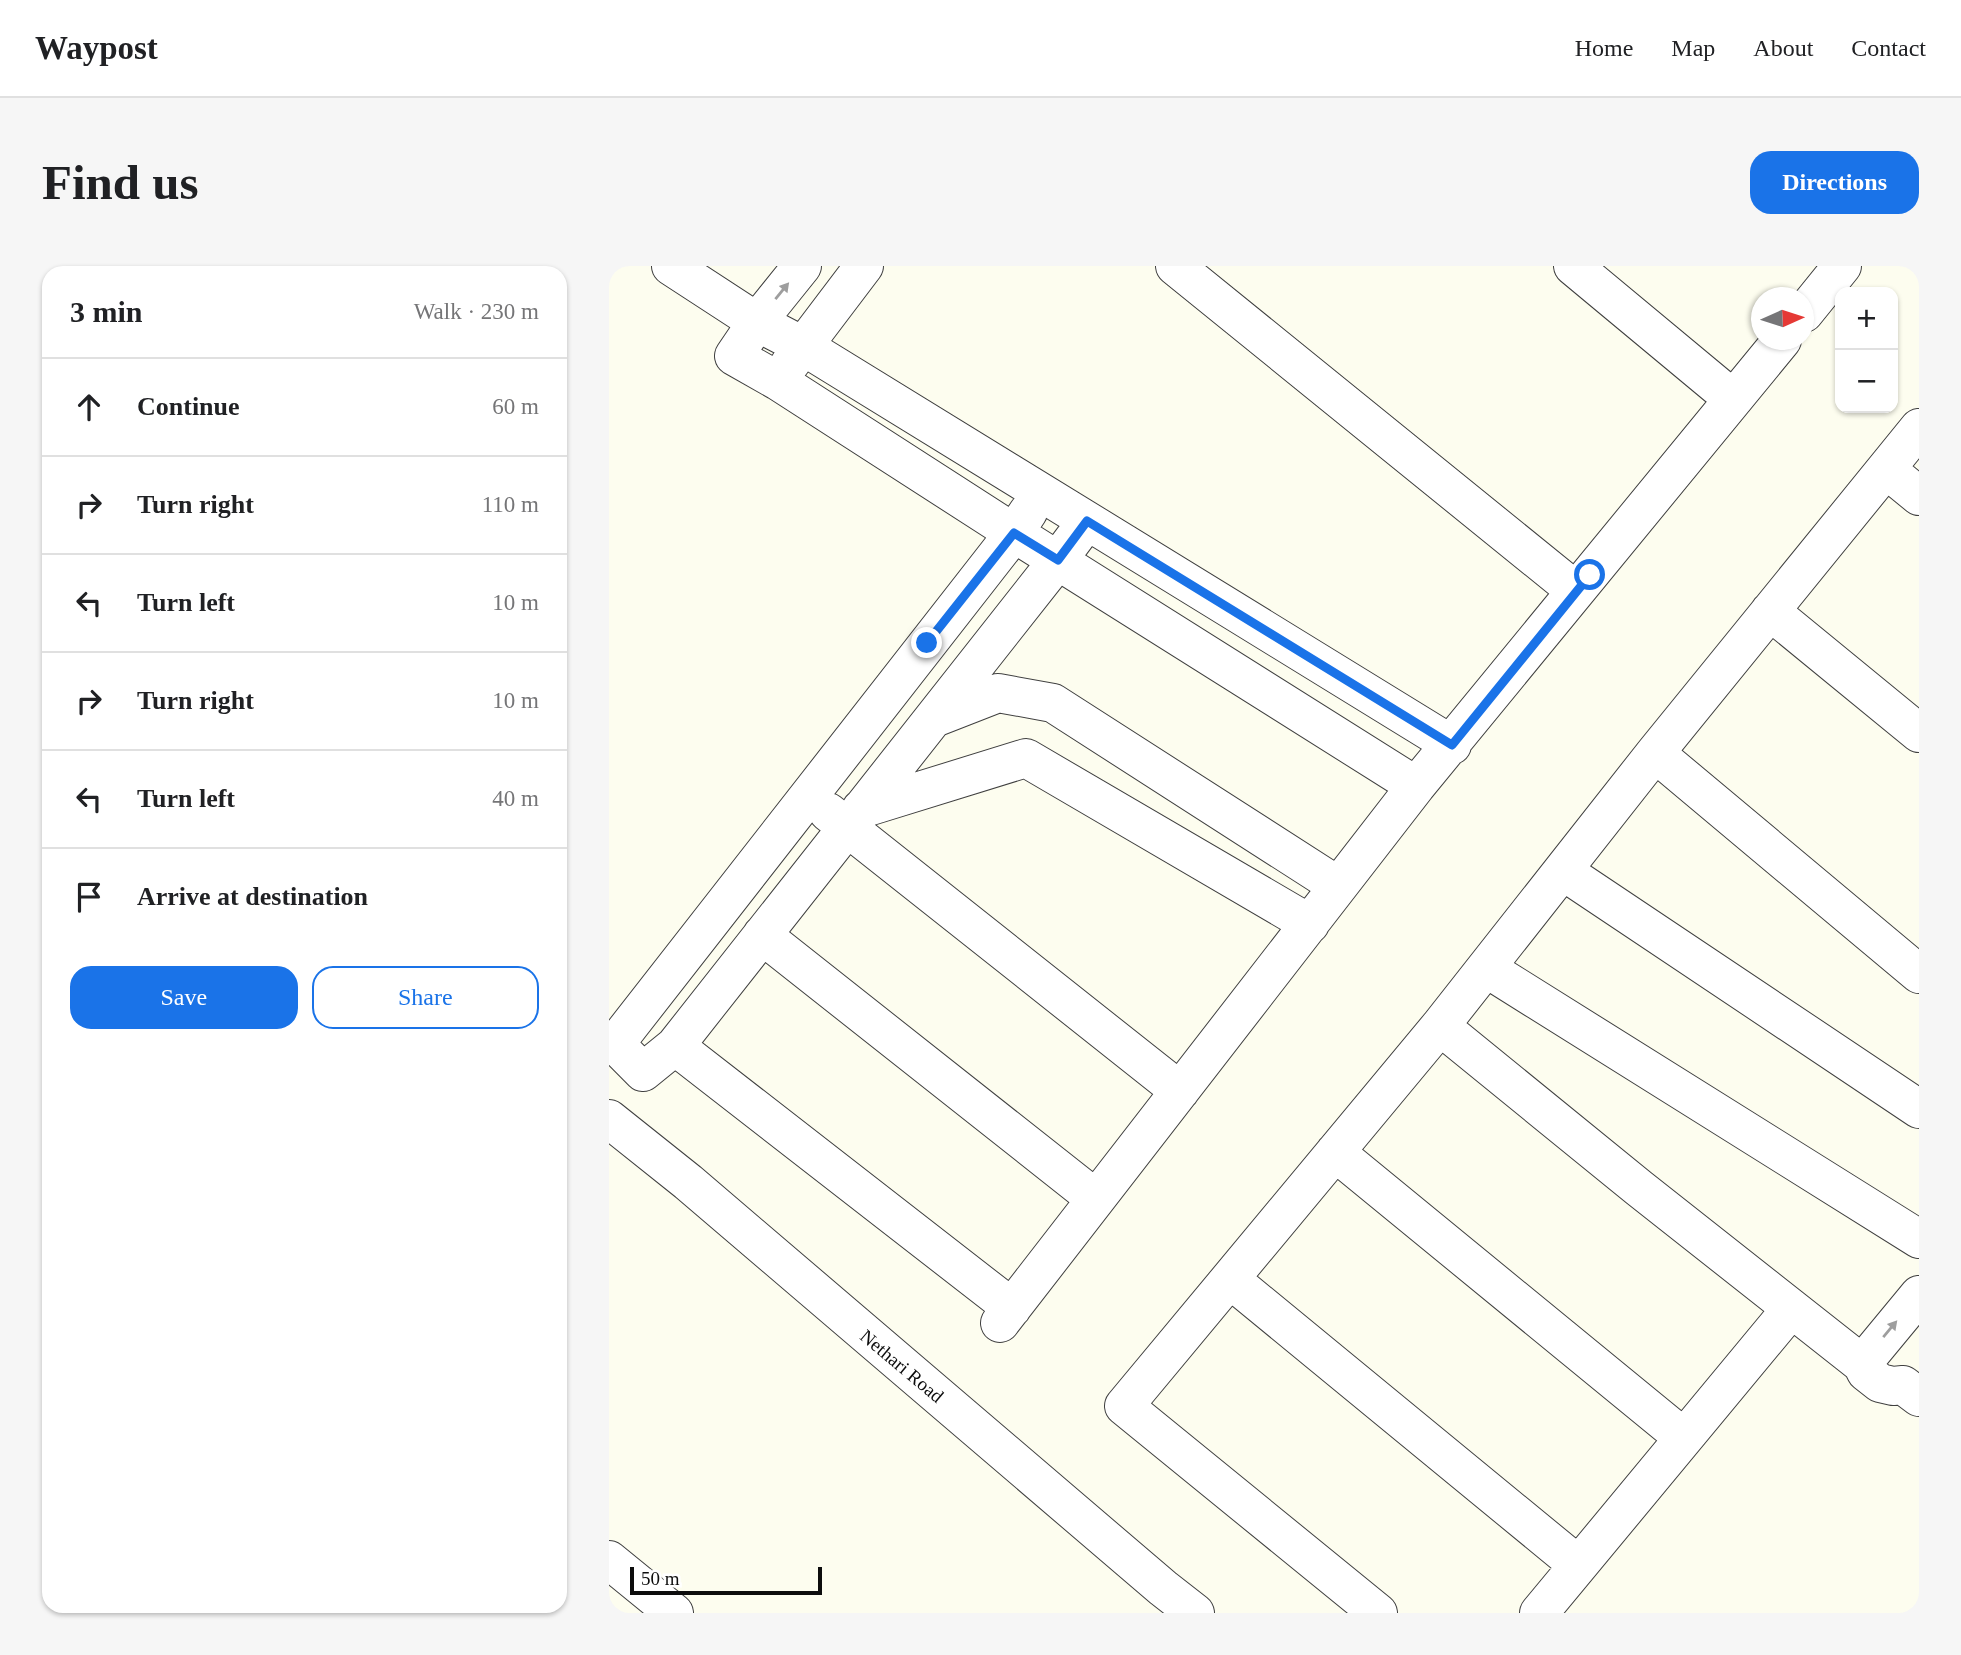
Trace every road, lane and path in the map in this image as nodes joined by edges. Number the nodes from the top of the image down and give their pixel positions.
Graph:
1 (671, 266) edge
2 (802, 266) edge
3 (864, 266) edge
4 (1573, 266) edge
5 (1842, 266) edge
6 (1188, 270) edge
7 (1814, 301) edge
8 (757, 322) junction
9 (803, 346) junction
10 (1774, 350) edge
11 (778, 381) junction
12 (1734, 399) junction
13 (1919, 428) edge
14 (1886, 469) junction
15 (1040, 492) junction
16 (1919, 496) edge
17 (1087, 521) junction
18 (1014, 533) junction
19 (1058, 560) junction
20 (1576, 591) junction
21 (1770, 611) junction
22 (932, 719) junction
23 (1919, 733) edge
24 (1452, 745) junction
25 (1655, 753) junction
26 (1416, 786) junction
27 (806, 797) junction
28 (855, 818) junction
29 (1563, 871) junction
30 (1338, 886) junction
31 (1310, 924) junction
32 (762, 935) junction
33 (1486, 968) junction
34 (1919, 974) edge
35 (1440, 1026) junction
36 (675, 1046) junction
37 (1180, 1091) junction
38 (1919, 1109) edge
39 (609, 1119) edge
40 (1335, 1152) junction
41 (1096, 1199) junction
42 (1919, 1239) edge
43 (1230, 1279) junction
44 (1919, 1294) edge
45 (1791, 1309) junction
46 (1862, 1364) junction
47 (1914, 1382) edge
48 (1684, 1438) junction
49 (609, 1560) edge
50 (1578, 1566) junction
51 (674, 1613) edge
52 (1195, 1613) edge
53 (1378, 1613) edge
54 (1539, 1613) edge

1 - 8 street
8 -> 2 street
3 - 9 street
4 - 12 street
5 - 7 street
6 - 20 street
8 - 9 street
8 - 11 street
9 - 11 street
9 - 15 street
10 - 12 street
11 - 18 street
12 - 20 street
13 - 14 street
14 - 16 street
14 - 21 street
15 - 17 street
15 - 18 street
17 - 19 street
17 - 24 street
18 - 19 street
18 - 27 street
19 - 22 street
19 - 26 street
20 - 24 street
21 - 23 street
21 - 25 street
22 - 28 street
22 - 30 street
24 - 26 street
25 - 29 street
25 - 34 street
26 - 30 street
27 - 28 street
27 - 36 street
28 - 31 street
28 - 32 street
28 - 37 street
29 - 33 street
29 - 38 street
30 - 31 street
31 - 37 street
32 - 36 street
32 - 41 street
33 - 35 street
33 - 42 street
35 - 40 street
35 - 45 street
36 - 41 street
37 - 41 street
39 - 52 street, Nethari Road
40 - 43 street
40 - 48 street
43 - 50 street
43 - 53 street
46 -> 44 street
45 - 46 street
45 - 48 street
46 - 47 street
48 - 50 street
49 - 51 street
50 - 54 street

